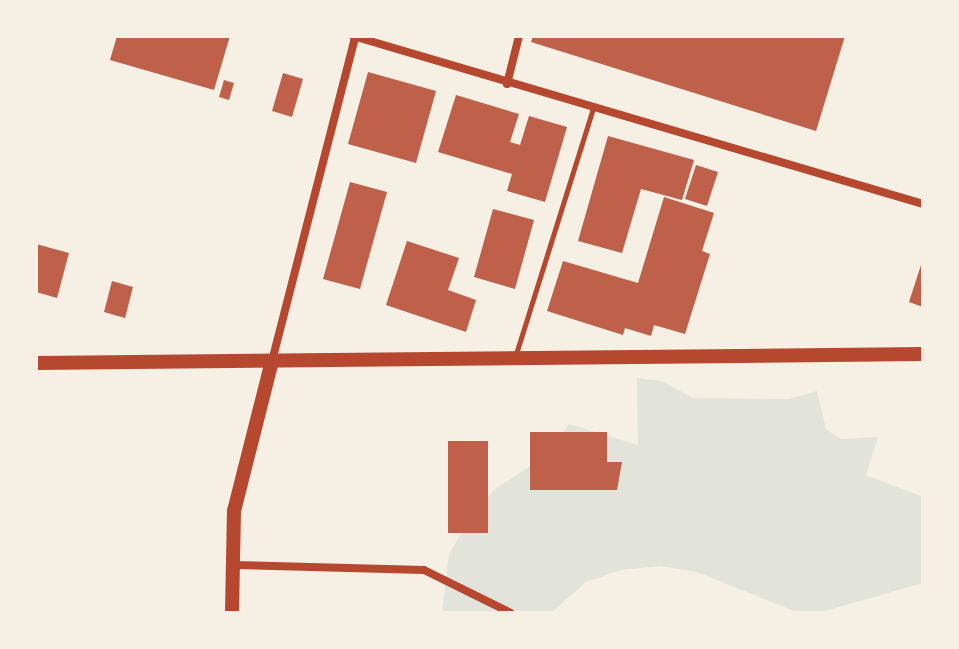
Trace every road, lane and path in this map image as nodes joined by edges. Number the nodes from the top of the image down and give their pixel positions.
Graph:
1 (354, 36) edge
2 (519, 36) edge
3 (507, 84) junction
4 (593, 108) junction
5 (923, 204) edge
6 (923, 354) edge
7 (515, 358) junction
8 (272, 361) junction
9 (36, 363) edge
10 (233, 565) junction
11 (232, 613) edge
12 (511, 613) edge

1 - 3 street
1 - 8 street
2 - 3 street
3 - 4 street
4 - 5 street
4 - 7 lane
6 - 7 street
7 - 8 street
8 - 9 street
8 - 10 street
10 - 11 street
10 - 12 street

